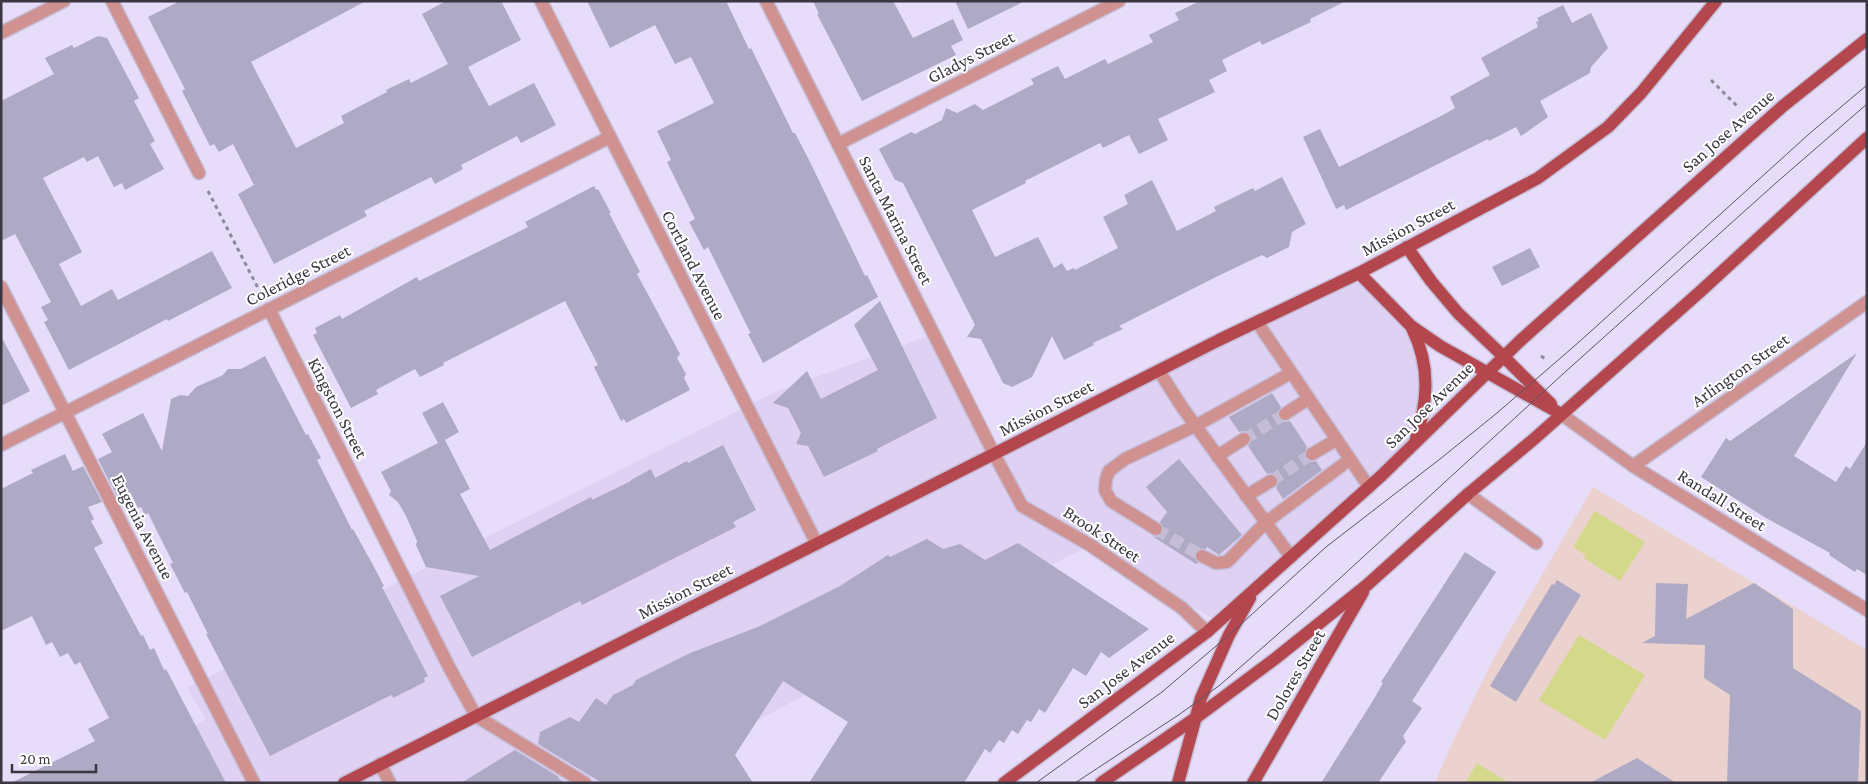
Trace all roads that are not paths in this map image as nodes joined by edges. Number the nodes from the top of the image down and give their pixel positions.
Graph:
1 (64, 1) edge
2 (112, 1) edge
3 (541, 1) edge
4 (766, 1) edge
5 (1119, 1) edge
6 (1716, 1) edge
7 (1, 32) edge
8 (1867, 39) edge
9 (610, 137) junction
10 (1867, 138) edge
11 (838, 144) junction
12 (199, 173) road end
13 (1407, 247) junction
14 (1359, 273) junction
15 (1, 287) edge
16 (1867, 302) edge
17 (269, 310) junction
18 (1257, 322) junction
19 (1411, 326) junction
20 (1504, 356) junction
21 (1159, 371) junction
22 (1291, 373) junction
23 (1487, 373) junction
24 (1308, 399) junction
25 (65, 412) junction
26 (1285, 414) tunnel mouth
27 (1561, 414) junction
28 (1195, 426) junction
29 (1244, 439) tunnel mouth
30 (1336, 440) junction
31 (1415, 443) junction
32 (1, 444) edge
33 (994, 454) junction
34 (1312, 454) tunnel mouth
35 (1217, 456) junction
36 (1349, 460) junction
37 (1633, 466) junction
38 (1271, 481) tunnel mouth
39 (1369, 488) junction
40 (1468, 494) junction
41 (1246, 496) junction
42 (1265, 523) junction
43 (1156, 529) tunnel mouth
44 (1536, 543) dead end
45 (817, 544) junction
46 (1202, 556) tunnel mouth
47 (1291, 557) junction
48 (1367, 585) junction
49 (1255, 589) junction
50 (1867, 610) edge
51 (1207, 632) junction
52 (476, 716) junction
53 (1197, 717) junction
54 (380, 764) junction
55 (254, 783) edge
56 (344, 783) edge
57 (390, 783) edge
58 (585, 783) edge
59 (1004, 783) edge
60 (1101, 783) edge
61 (1178, 783) edge
62 (1253, 783) edge

1 - 7 street
2 - 12 street
3 - 9 street, Cortland Avenue
4 - 11 street, Santa Marina Street
5 - 11 street, Gladys Street
6 - 13 main road, Mission Street
8 - 20 main road, San Jose Avenue
9 - 17 street, Coleridge Street
9 - 45 street, Cortland Avenue
10 - 27 main road
11 - 33 street, Santa Marina Street
13 - 14 main road, Mission Street
13 - 20 main road, Randall Street
14 - 18 main road, Mission Street
14 - 19 main road, Randall Street
15 - 25 street, Eugenia Avenue
16 - 37 street, Arlington Street
17 - 25 street, Coleridge Street
17 - 52 street, Kingston Street
18 - 21 main road, Mission Street
18 - 22 street
19 - 23 main road, Randall Street
19 - 31 main road
20 - 23 main road, San Jose Avenue
20 - 27 main road, Randall Street
21 - 28 street
21 - 33 main road, Mission Street
22 - 24 street
22 - 28 street
23 - 27 main road, Randall Street
23 - 31 main road, San Jose Avenue
24 - 26 street
24 - 30 street
25 - 32 street, Coleridge Street
25 - 55 street, Eugenia Avenue
27 - 37 street, Randall Street
27 - 40 main road
28 - 35 street
28 - 43 street
29 - 35 street
30 - 34 street
30 - 36 street
31 - 39 main road, San Jose Avenue
33 - 45 main road, Mission Street
33 - 51 street, Brook Street
35 - 41 street
36 - 39 street
36 - 42 street
37 - 50 street, Randall Street
38 - 41 street
39 - 47 main road, San Jose Avenue
40 - 44 street
40 - 48 main road
41 - 42 street
42 - 46 street
42 - 47 street
45 - 52 main road, Mission Street
47 - 49 main road, San Jose Avenue
48 - 53 main road
48 - 62 main road, Dolores Street
49 - 51 main road, San Jose Avenue
49 - 53 main road
51 - 59 main road, San Jose Avenue
52 - 54 main road, Mission Street
52 - 58 street, Kingston Street
53 - 60 main road
53 - 61 main road
54 - 56 main road, Mission Street
54 - 57 street

